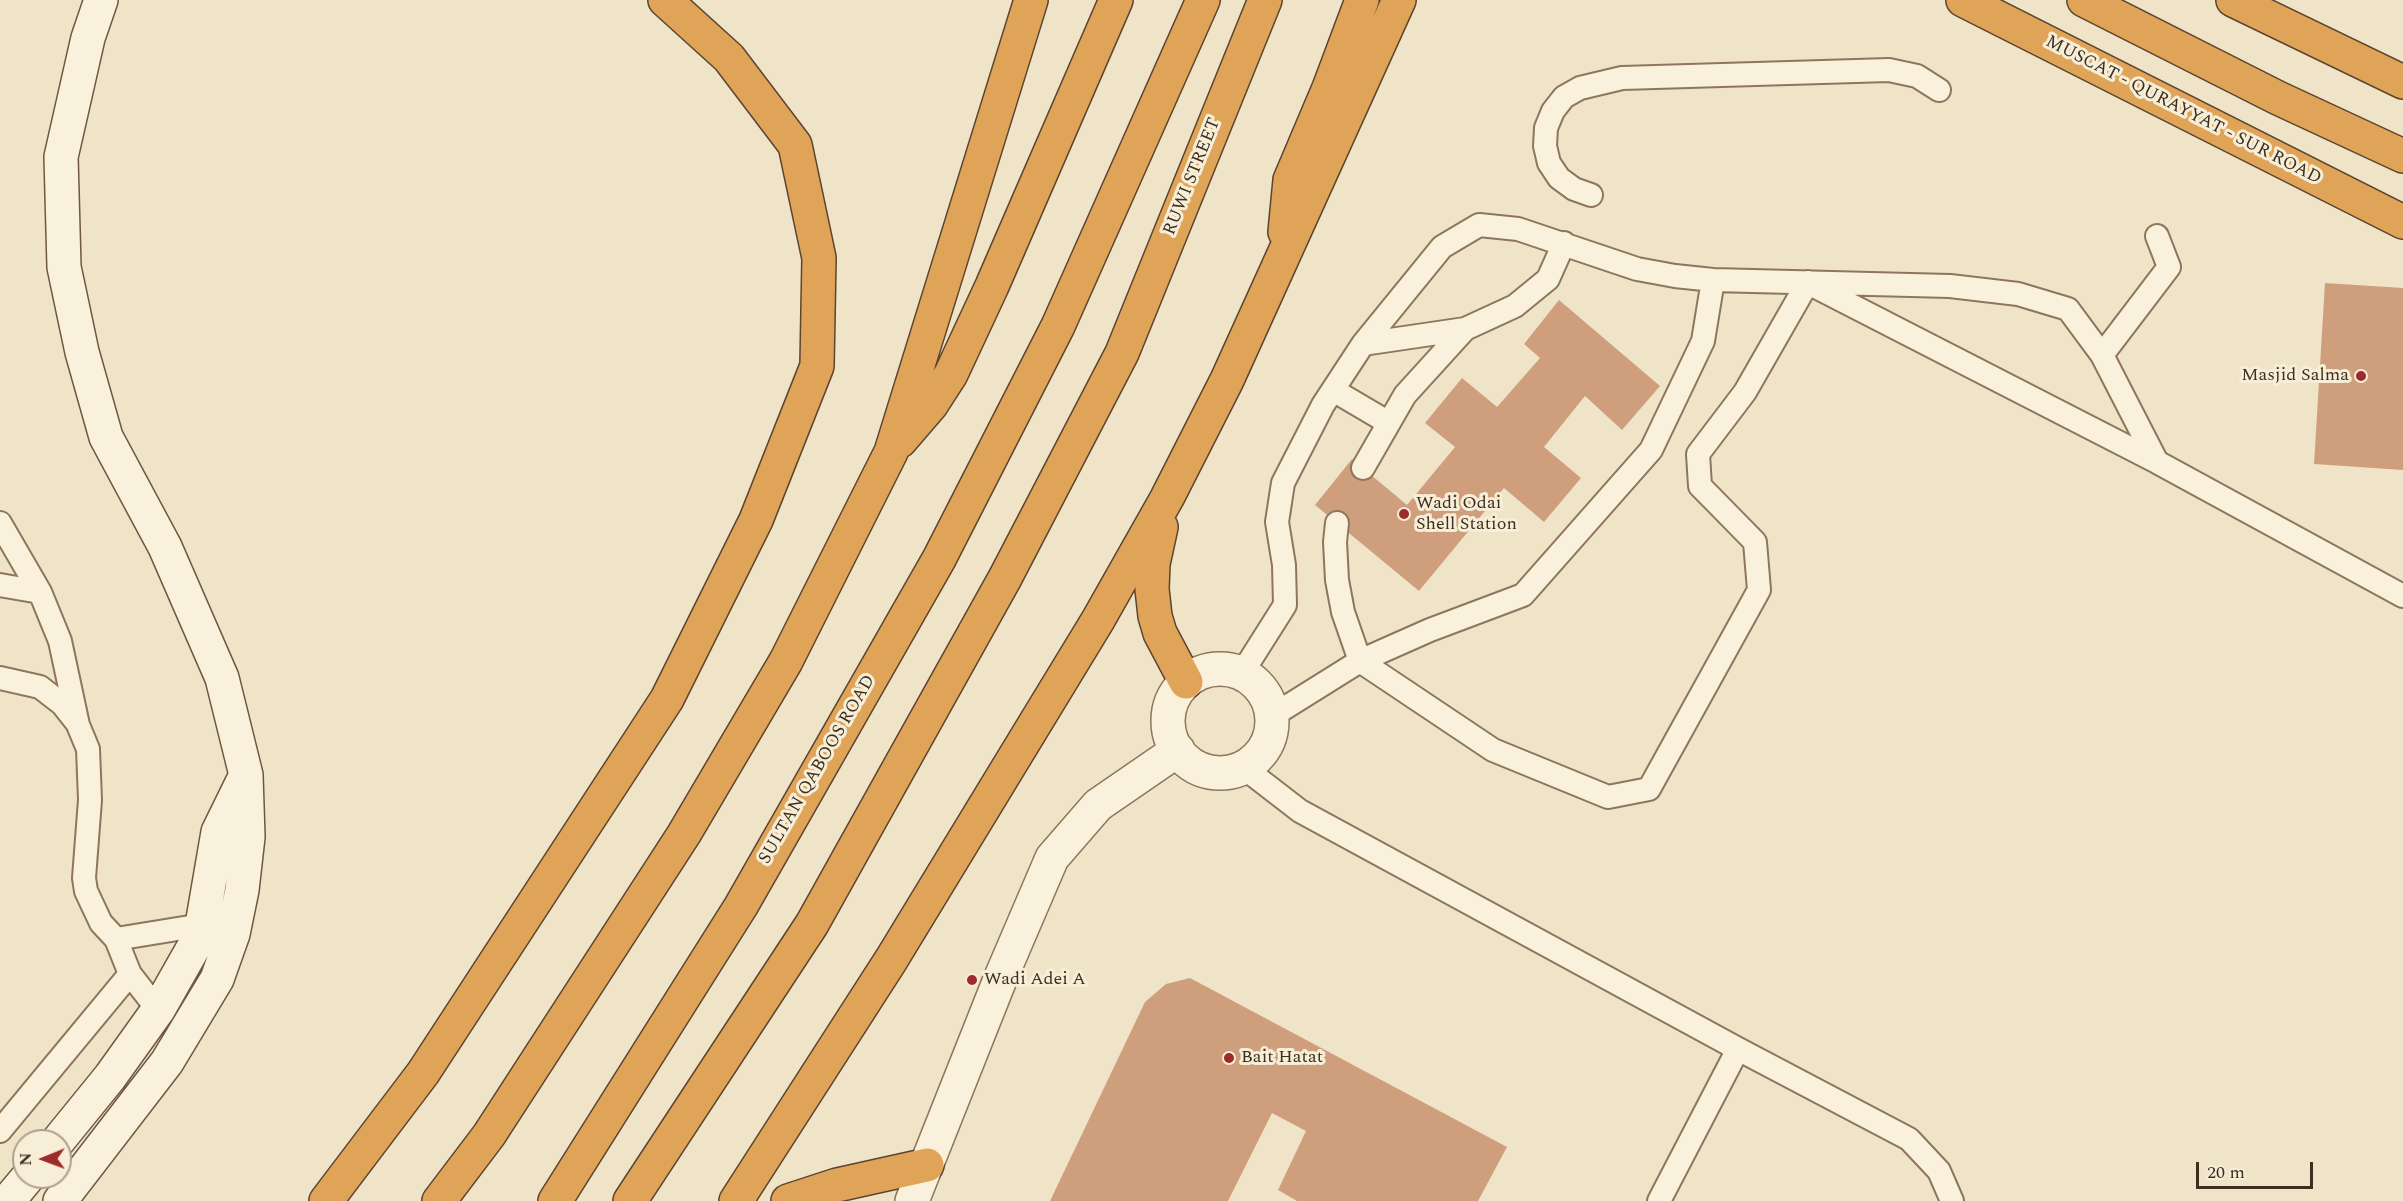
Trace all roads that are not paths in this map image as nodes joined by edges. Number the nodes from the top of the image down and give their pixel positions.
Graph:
1 (101, 0) edge
2 (665, 0) edge
3 (1031, 0) edge
4 (1116, 0) edge
5 (1203, 0) edge
6 (1265, 0) edge
7 (1362, 0) edge
8 (1399, 0) edge
9 (1426, 0) edge
10 (1963, 0) edge
11 (2084, 0) edge
12 (2233, 0) edge
13 (1384, 38) junction
14 (2403, 82) edge
15 (1939, 90) dead end
16 (2403, 156) edge
17 (1591, 195) dead end
18 (2403, 222) edge
19 (2157, 236) dead end
20 (1564, 243) junction
21 (1283, 255) junction
22 (1713, 280) junction
23 (1808, 282) junction
24 (1465, 329) junction
25 (1363, 344) junction
26 (2102, 355) junction
27 (1333, 390) junction
28 (1389, 423) junction
29 (891, 452) junction
30 (2157, 462) junction
31 (1363, 468) dead end
32 (1167, 498) junction
33 (0, 523) edge
34 (1337, 523) dead end
35 (0, 585) edge
36 (40, 592) junction
37 (2403, 596) edge
38 (1360, 661) junction
39 (1242, 673) junction
40 (0, 678) edge
41 (1186, 682) junction
42 (1272, 716) junction
43 (78, 725) junction
44 (1178, 750) junction
45 (1243, 767) junction
46 (246, 774) junction
47 (202, 926) junction
48 (116, 939) junction
49 (130, 974) junction
50 (158, 1010) junction
51 (1738, 1049) junction
52 (68, 1129) edge
53 (0, 1131) edge
54 (89, 1163) junction
55 (927, 1165) junction
56 (18, 1189) edge
57 (8, 1201) edge
58 (60, 1201) edge
59 (326, 1201) edge
60 (439, 1201) edge
61 (555, 1201) edge
62 (630, 1201) edge
63 (736, 1201) edge
64 (788, 1201) edge
65 (912, 1201) edge
66 (1659, 1201) edge
67 (1952, 1201) edge

1 - 46 street
2 - 59 highway
3 - 29 highway
4 - 29 highway
5 - 61 highway, SULTAN QABOOS ROAD
6 - 62 highway, RUWI STREET
7 - 21 highway
8 - 13 highway
9 - 13 highway
10 - 18 highway, MUSCAT - QURAYYAT - SUR ROAD
11 - 16 highway
12 - 14 highway
13 - 21 highway
15 - 17 lane
19 - 26 lane
20 - 22 lane
20 - 24 lane
20 - 25 lane
21 - 32 highway
22 - 23 lane
22 - 38 lane
23 - 26 lane
23 - 30 lane
23 - 38 lane
24 - 25 lane
24 - 28 lane
25 - 27 lane
26 - 30 lane
27 - 28 lane
27 - 39 lane
28 - 31 lane
29 - 60 highway
30 - 37 lane
32 - 41 highway
32 - 63 highway
33 - 36 lane
34 - 38 lane
35 - 36 lane
36 - 43 lane
38 - 42 lane
39 - 41 street
39 - 42 street
40 - 43 lane
41 - 44 street
42 - 45 street
43 - 48 lane
44 - 45 street
44 - 55 street
45 - 51 lane
46 - 47 street
46 - 54 street
47 - 48 lane
47 - 50 street
48 - 49 lane
49 - 50 lane
49 - 53 lane
50 - 52 street
50 - 54 street
51 - 66 lane
51 - 67 lane
54 - 58 street
55 - 64 highway
55 - 65 street
56 - 57 street

